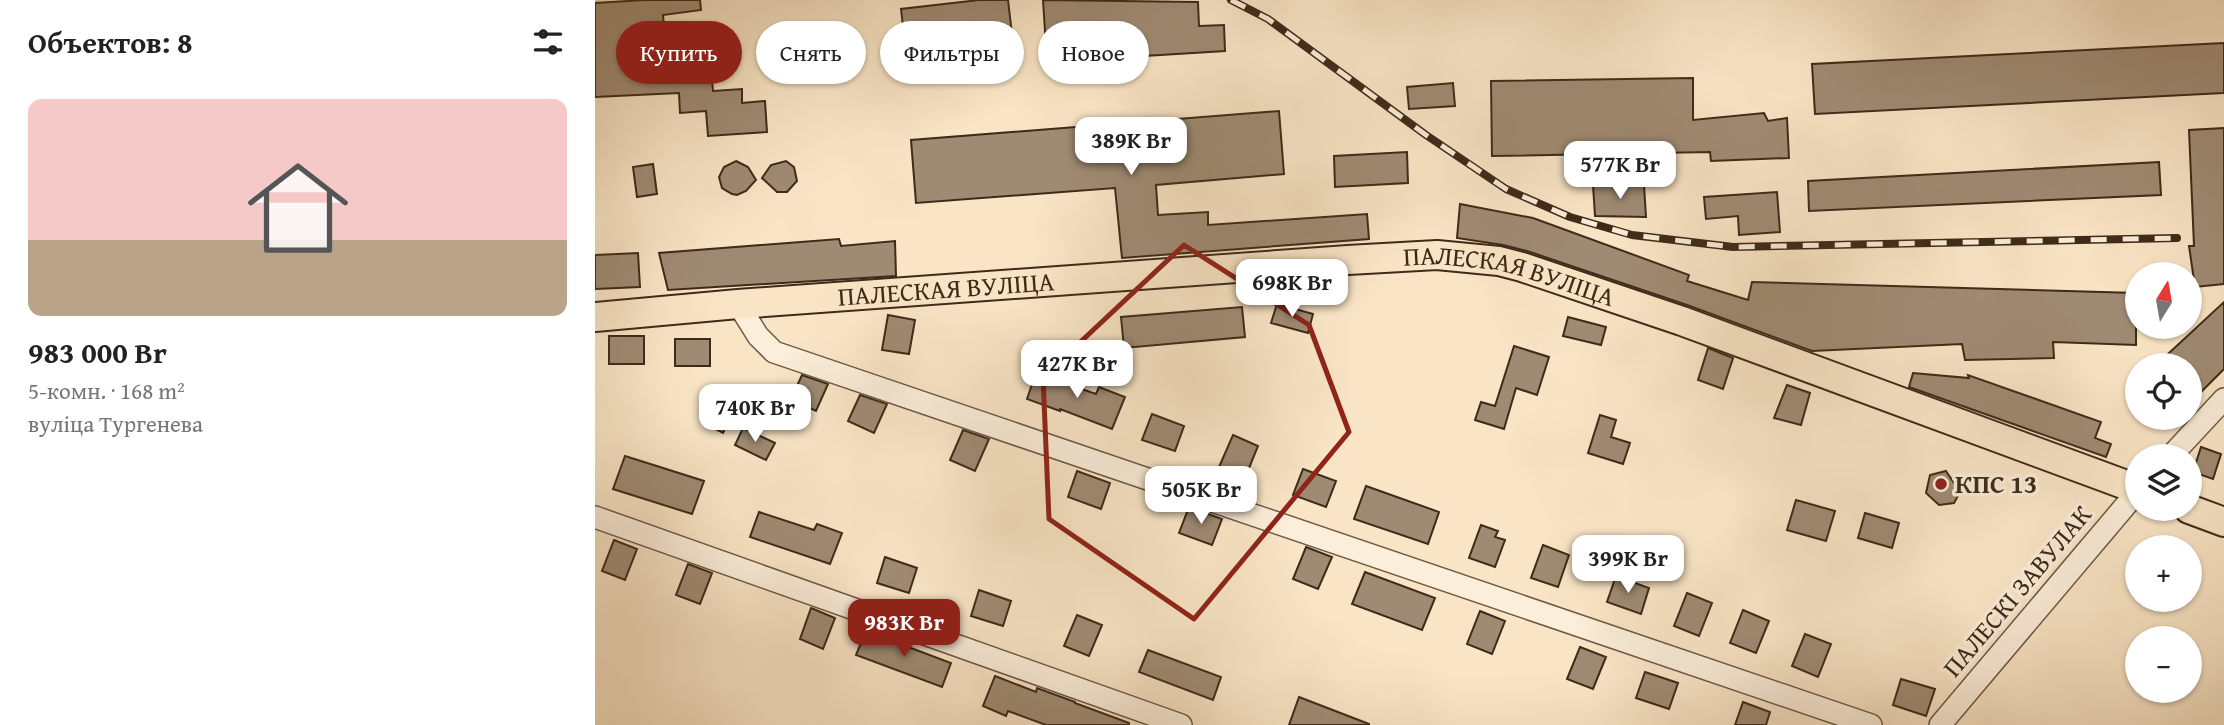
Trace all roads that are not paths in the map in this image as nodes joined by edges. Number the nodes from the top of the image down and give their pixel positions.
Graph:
1 (738, 304) junction
2 (595, 317) edge
3 (2224, 398) edge
4 (2182, 444) edge
5 (2125, 487) edge
6 (2125, 505) edge
7 (2202, 514) edge
8 (595, 517) edge
9 (2224, 522) edge
10 (1181, 725) edge
11 (1871, 725) edge
12 (1940, 725) edge

1 - 2 main road, ПАЛЕСКАЯ ВУЛІЦА
1 - 5 main road, ПАЛЕСКАЯ ВУЛІЦА
1 - 11 street
3 - 4 street
6 - 12 street, ПАЛЕСКІ ЗАВУЛАК
7 - 9 main road
8 - 10 street

